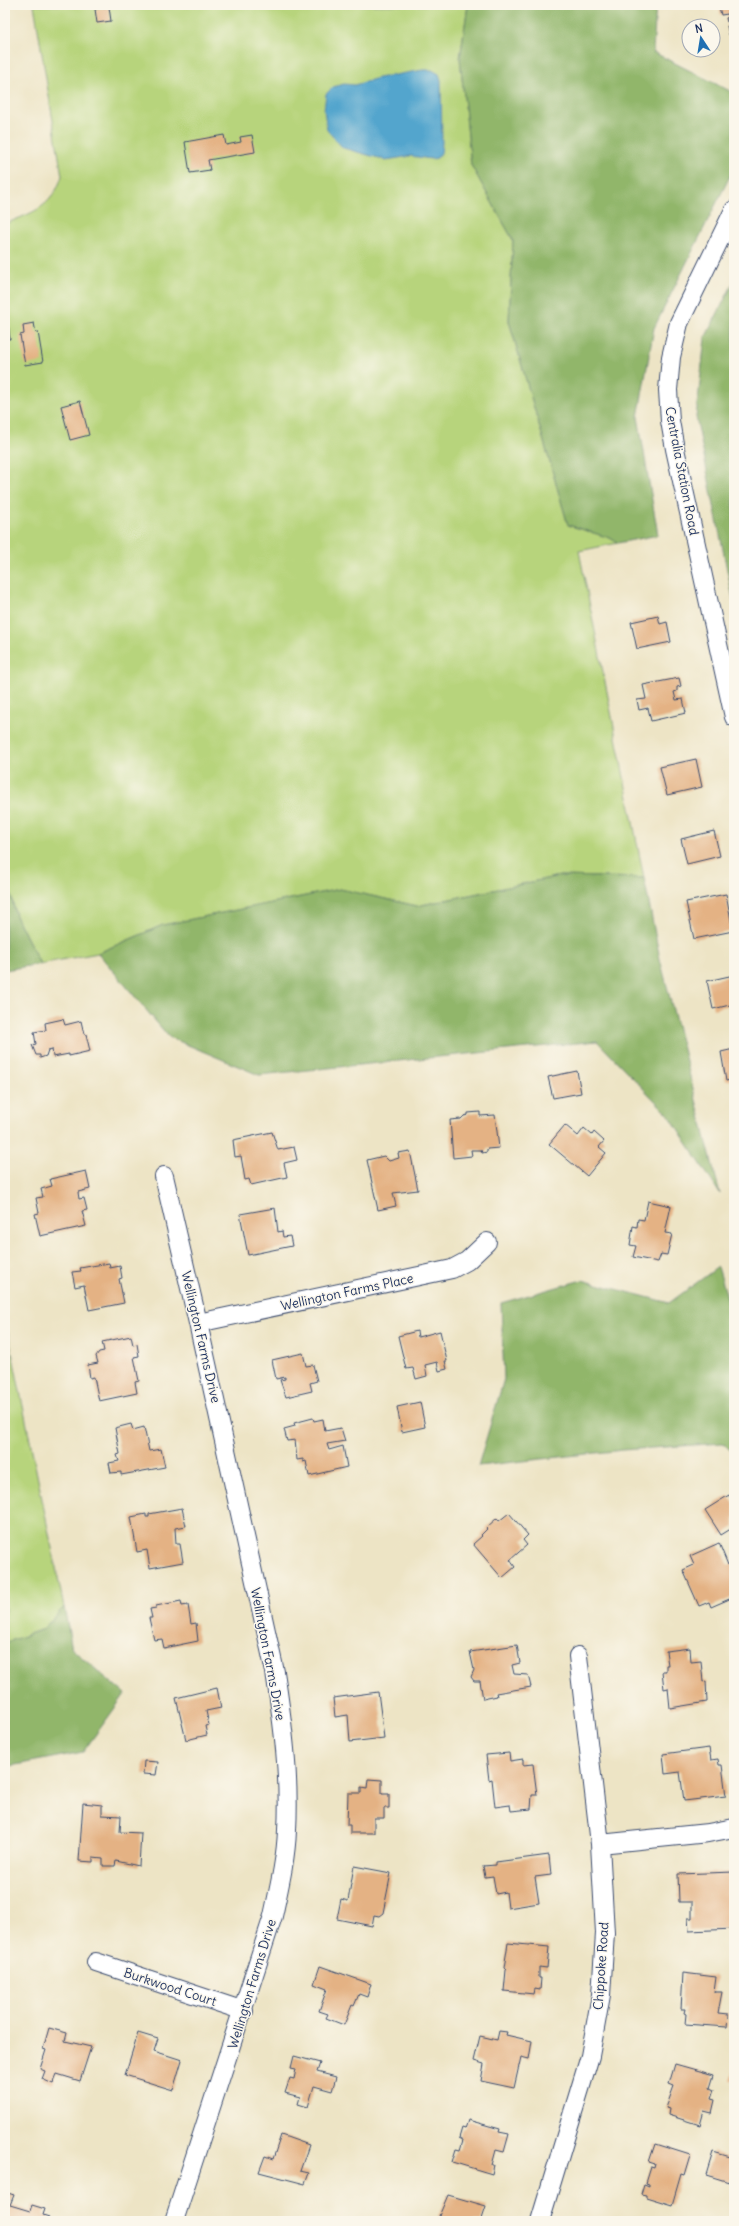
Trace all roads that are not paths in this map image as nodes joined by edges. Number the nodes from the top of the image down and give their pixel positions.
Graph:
1 (734, 210) edge
2 (734, 717) edge
3 (164, 1176) dead end
4 (487, 1242) dead end
5 (198, 1323) junction
6 (578, 1656) dead end
7 (734, 1828) edge
8 (600, 1844) junction
9 (96, 1962) dead end
10 (244, 2011) junction
11 (174, 2221) edge
12 (540, 2221) edge

1 - 2 street, Centralia Station Road
3 - 5 street, Wellington Farms Drive
4 - 5 street, Wellington Farms Place
5 - 10 street, Wellington Farms Drive
6 - 8 street, Chippoke Road
7 - 8 street
8 - 12 street, Chippoke Road
9 - 10 street, Burkwood Court
10 - 11 street, Wellington Farms Drive

